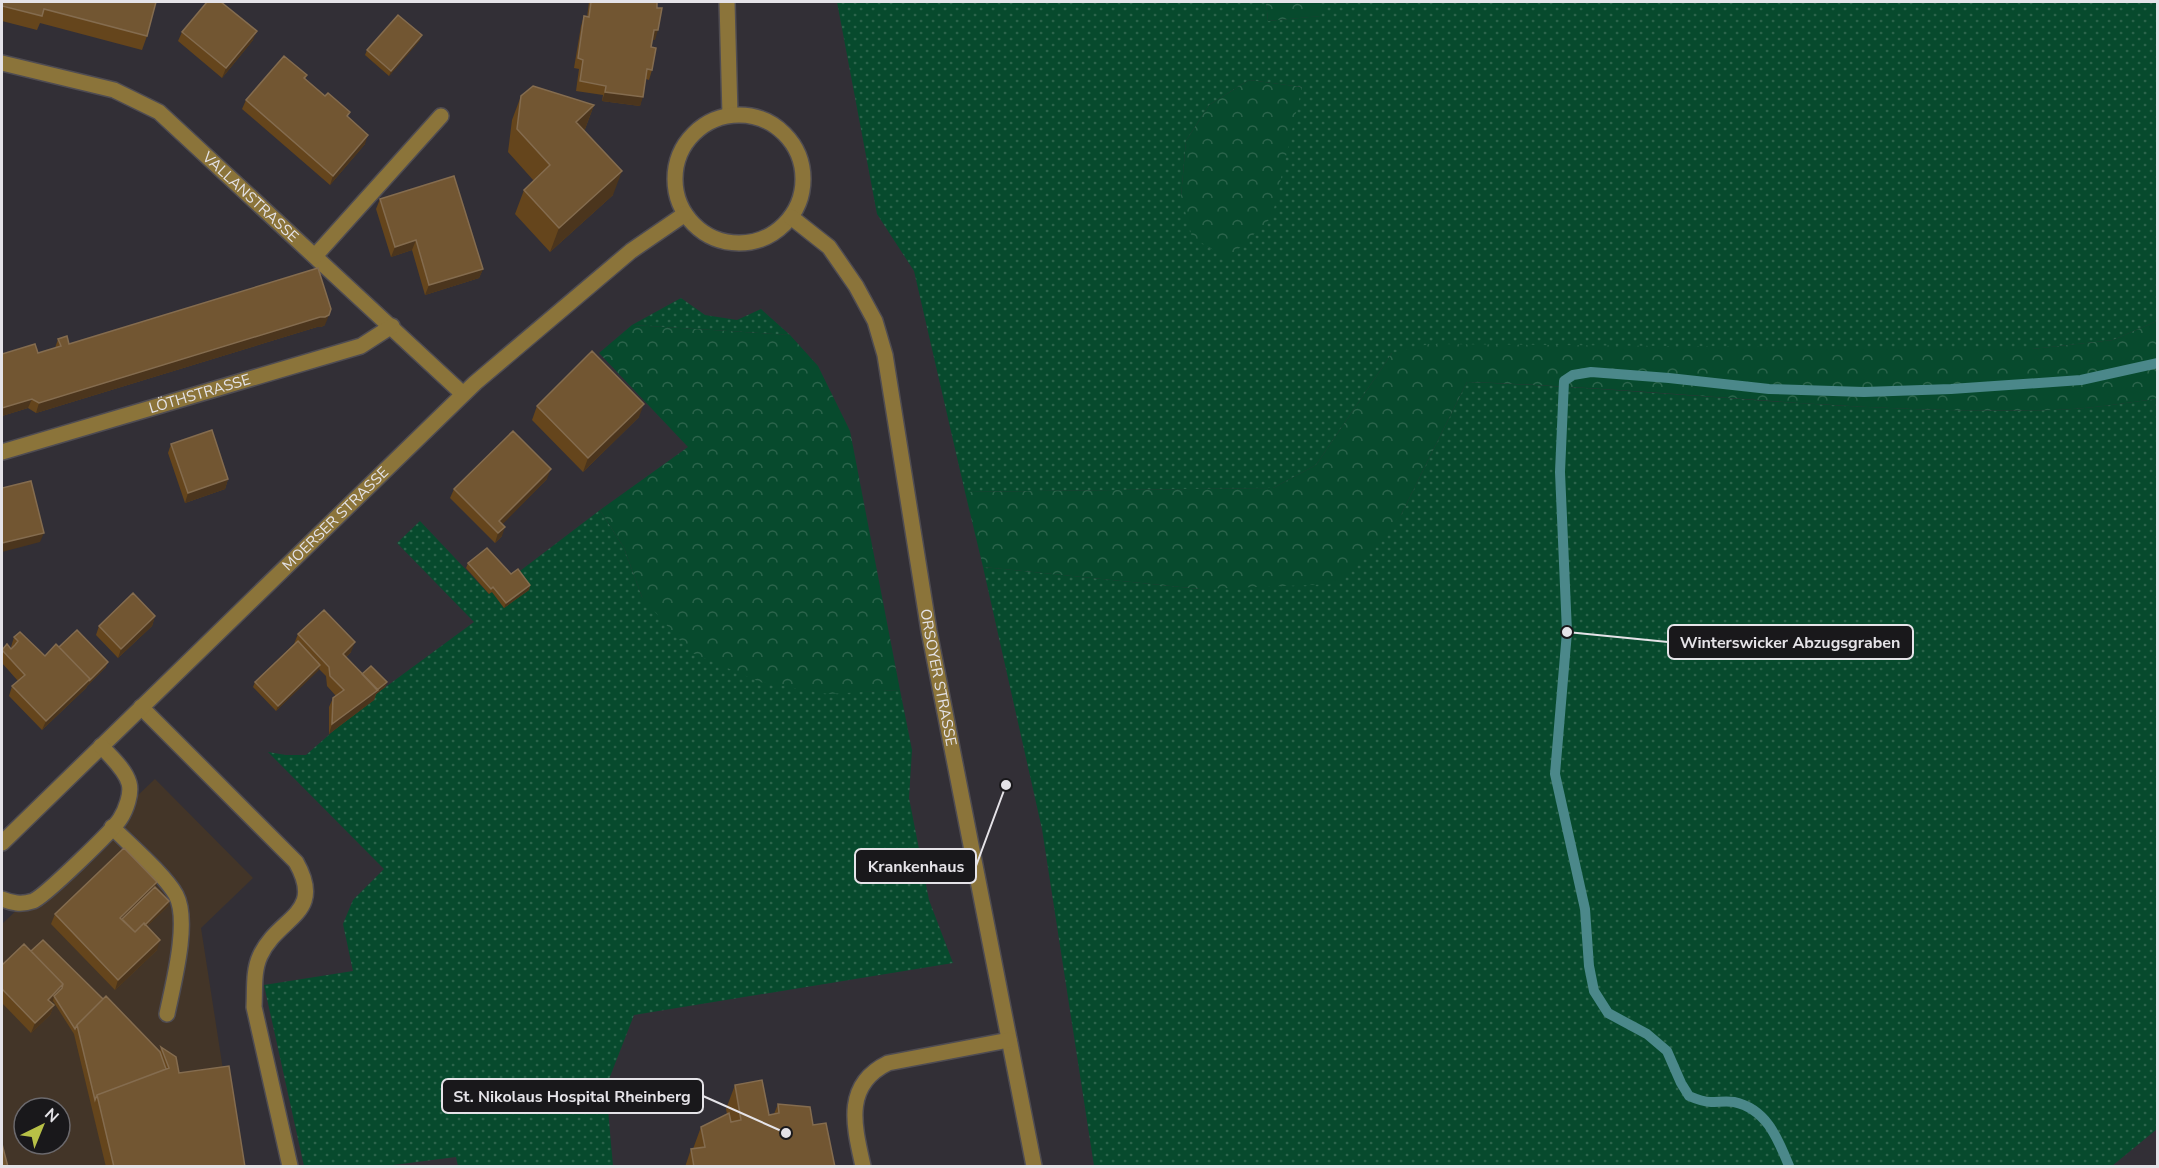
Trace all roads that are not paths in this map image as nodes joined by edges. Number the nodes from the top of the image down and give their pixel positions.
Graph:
1 (727, 2) edge
2 (2, 63) edge
3 (730, 115) junction
4 (441, 116) dead end
5 (685, 214) junction
6 (791, 217) junction
7 (315, 256) junction
8 (392, 326) junction
9 (463, 394) junction
10 (2, 452) edge
11 (141, 707) junction
12 (101, 746) junction
13 (112, 827) junction
14 (2, 843) edge
15 (2, 899) edge
16 (167, 1014) dead end
17 (1009, 1040) junction
18 (290, 1167) edge
19 (863, 1167) edge
20 (1034, 1167) edge

1 - 3 street
2 - 7 street, VALLANSTRASSE
3 - 5 street
3 - 6 street
4 - 7 street
5 - 6 street
5 - 9 street, MOERSER STRASSE
6 - 17 street, ORSOYER STRASSE
7 - 8 street, VALLANSTRASSE
8 - 9 street, VALLANSTRASSE
8 - 10 street, LÖTHSTRASSE
9 - 11 street, MOERSER STRASSE
11 - 12 street, MOERSER STRASSE
11 - 18 street
12 - 13 street
12 - 14 street, MOERSER STRASSE
13 - 15 street
13 - 16 street
17 - 19 street
17 - 20 street, ORSOYER STRASSE

